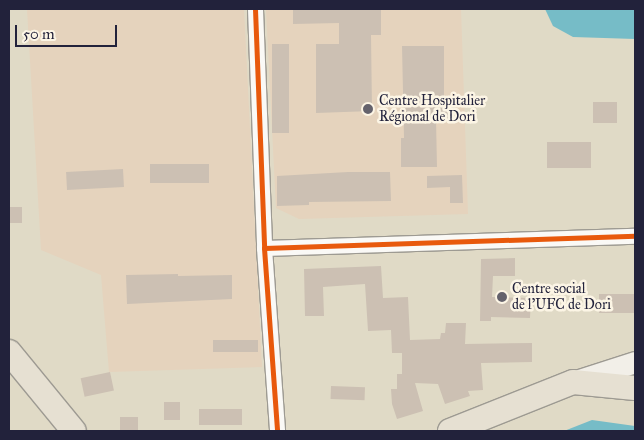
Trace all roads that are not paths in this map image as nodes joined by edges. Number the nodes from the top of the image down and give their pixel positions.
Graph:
1 (255, 9) edge
2 (635, 236) edge
3 (264, 248) junction
4 (9, 352) edge
5 (635, 362) edge
6 (573, 382) junction
7 (635, 388) edge
8 (74, 431) edge
9 (277, 431) edge
10 (450, 431) edge

1 - 3 street
2 - 3 street
3 - 9 street
4 - 8 main road
5 - 6 main road
6 - 7 main road
6 - 10 main road

